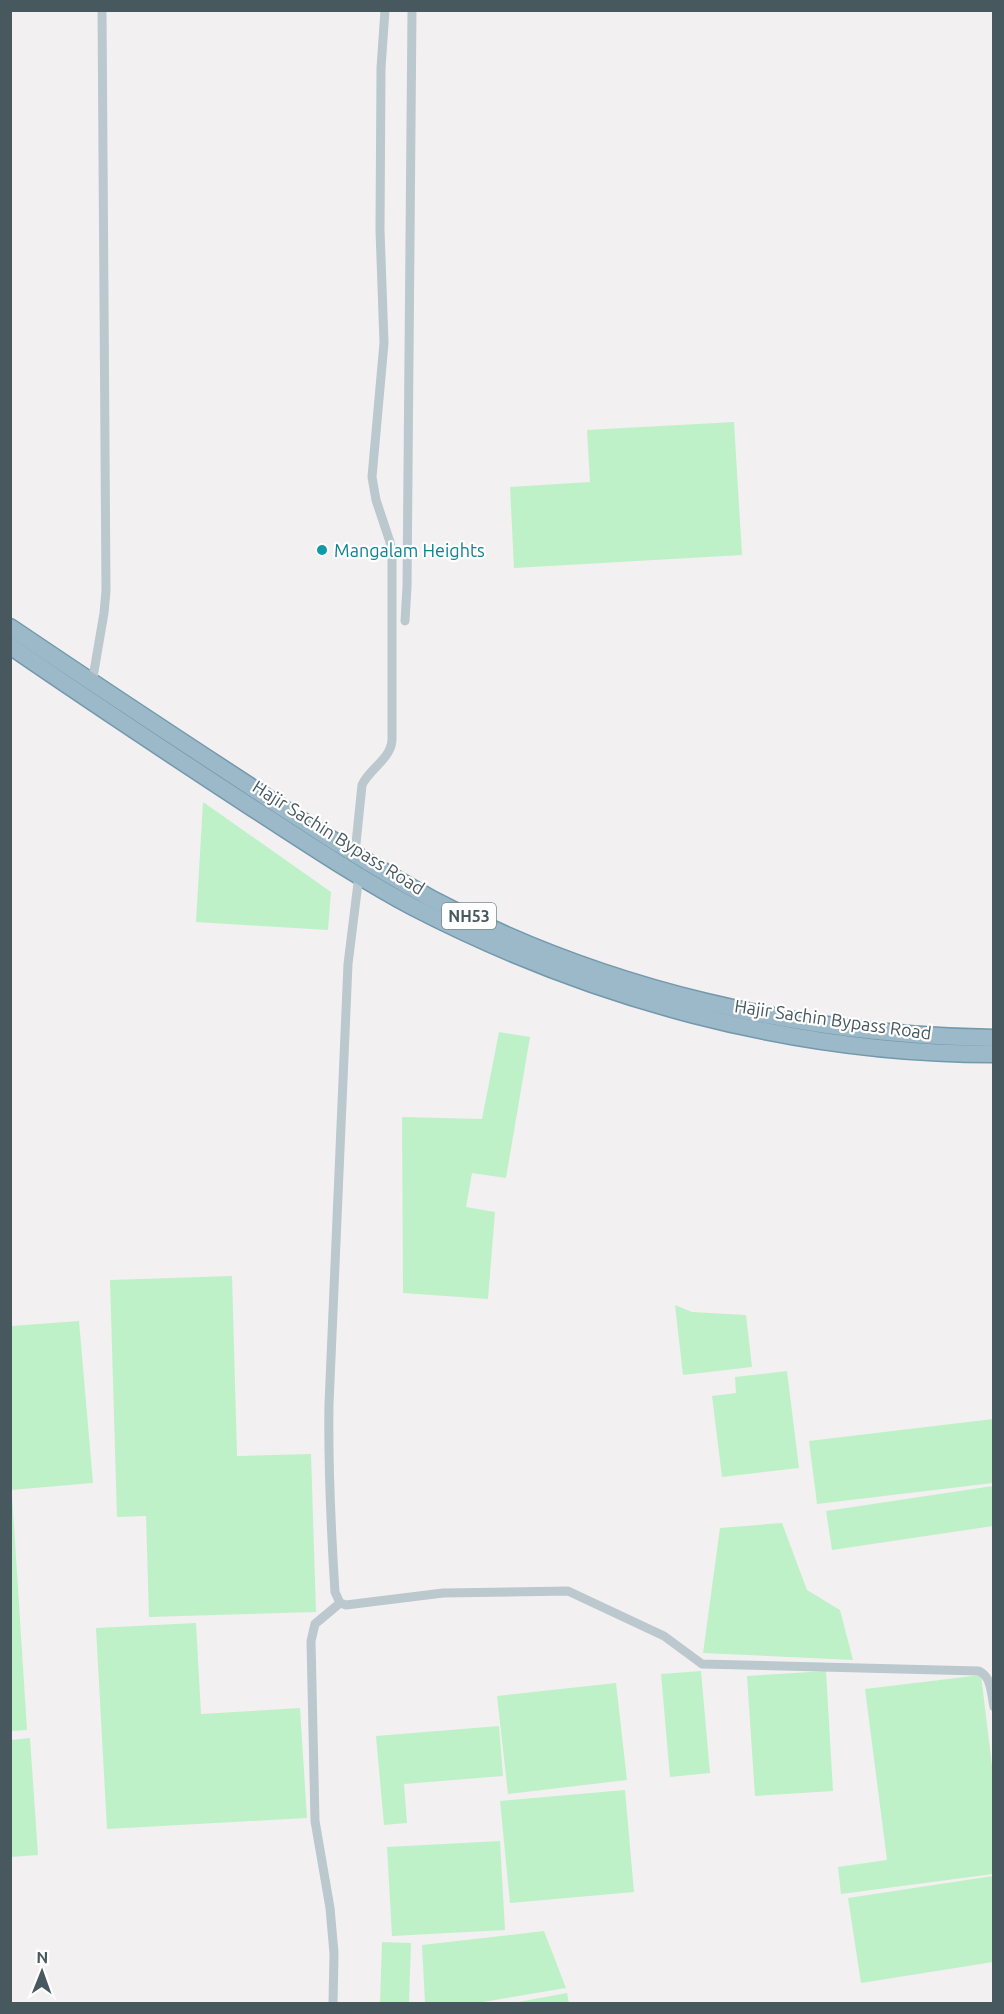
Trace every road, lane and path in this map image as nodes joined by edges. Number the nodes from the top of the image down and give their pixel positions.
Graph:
1 (102, 10) edge
2 (385, 10) edge
3 (412, 10) edge
4 (405, 621) dead end
5 (10, 627) edge
6 (10, 646) edge
7 (92, 683) junction
8 (355, 854) junction
9 (359, 875) junction
10 (993, 1038) edge
11 (993, 1054) edge
12 (340, 1602) junction
13 (993, 1707) edge
14 (333, 2004) edge

1 - 7 street
2 - 8 street
3 - 4 street
5 - 7 highway, NH53
6 - 9 highway, Hajir Sachin Bypass Road / NH53
7 - 8 highway, NH53
8 - 10 highway, NH53
9 - 11 highway, Hajir Sachin Bypass Road / NH53
9 - 12 street
12 - 13 street
12 - 14 street

